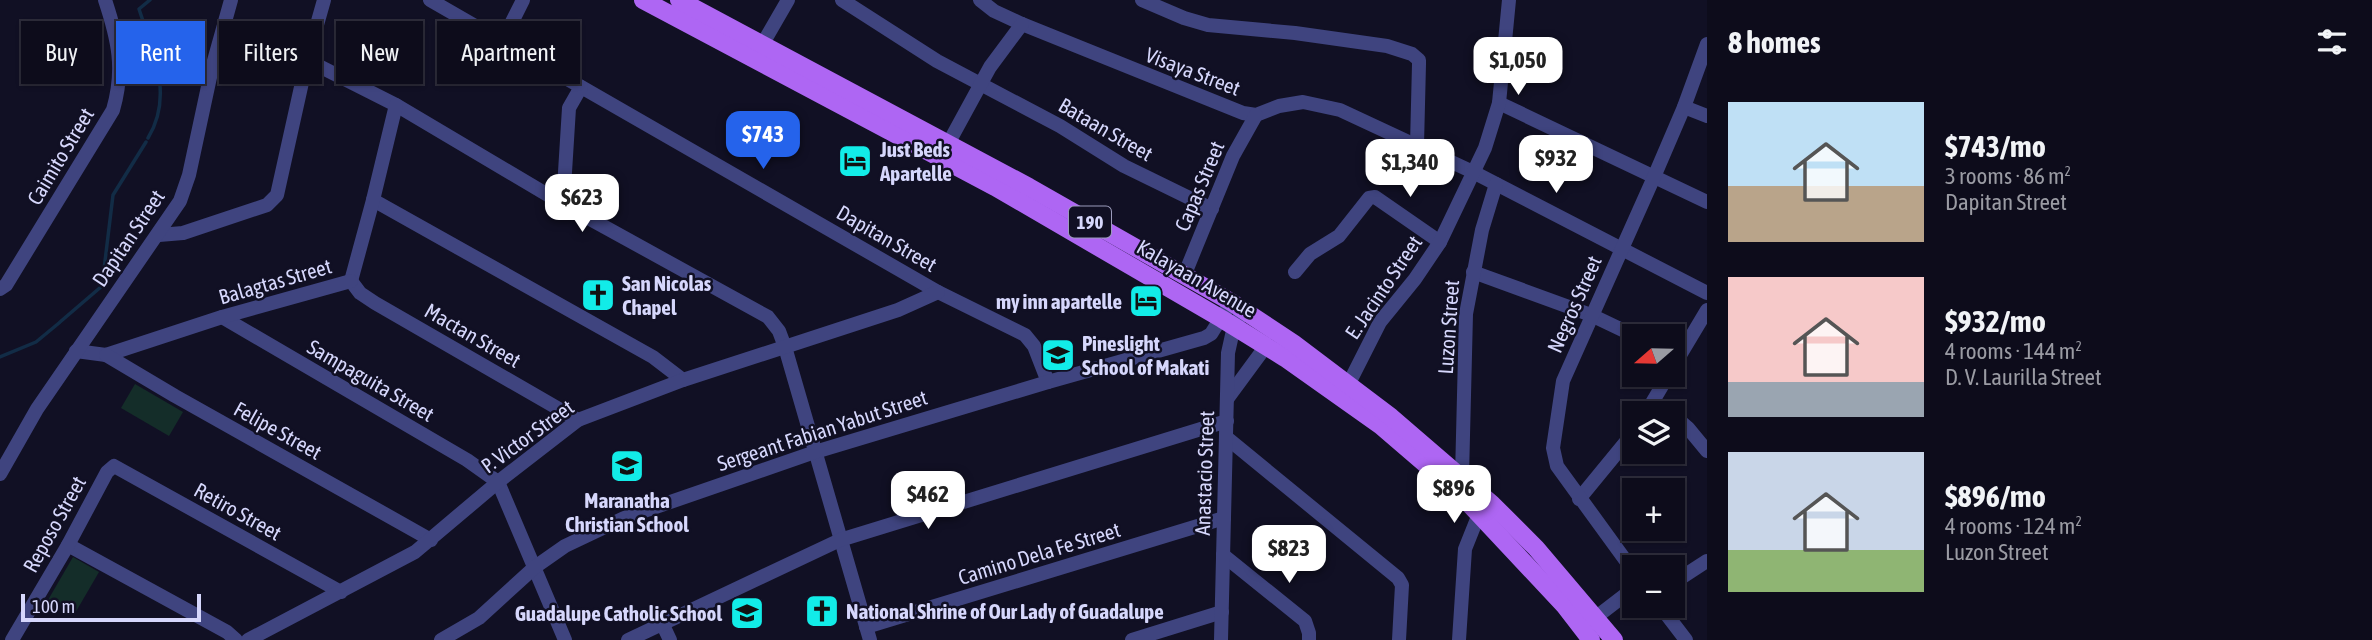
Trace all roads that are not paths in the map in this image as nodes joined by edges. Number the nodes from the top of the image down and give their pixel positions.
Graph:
1 (106, 0) edge
2 (231, 0) edge
3 (324, 0) edge
4 (430, 0) edge
5 (523, 0) edge
6 (643, 0) edge
7 (679, 0) edge
8 (788, 0) edge
9 (842, 0) edge
10 (980, 0) edge
11 (1142, 0) edge
12 (1509, 0) edge
13 (318, 21) edge
14 (466, 21) edge
15 (512, 21) edge
16 (1022, 24) junction
17 (1707, 44) edge
18 (762, 45) junction
19 (322, 68) edge
20 (302, 84) edge
21 (577, 84) edge
22 (981, 84) junction
23 (582, 87) junction
24 (1499, 103) junction
25 (396, 105) junction
26 (1684, 107) junction
27 (1256, 115) junction
28 (1707, 116) edge
29 (948, 144) junction
30 (1417, 145) junction
31 (1473, 172) junction
32 (1654, 177) junction
33 (1496, 184) junction
34 (373, 200) junction
35 (1707, 202) edge
36 (563, 204) junction
37 (1212, 209) junction
38 (159, 235) junction
39 (1440, 242) junction
40 (1622, 249) junction
41 (1294, 272) dead end
42 (1473, 272) junction
43 (1184, 276) junction
44 (351, 281) junction
45 (3, 287) edge
46 (938, 292) junction
47 (1707, 293) edge
48 (1707, 310) edge
49 (1233, 314) junction
50 (1591, 315) junction
51 (222, 317) junction
52 (1622, 330) edge
53 (1685, 344) edge
54 (1266, 346) junction
55 (785, 347) junction
56 (76, 351) junction
57 (106, 355) junction
58 (683, 380) junction
59 (1048, 382) junction
60 (1661, 387) edge
61 (1345, 391) junction
62 (1654, 398) junction
63 (1227, 399) junction
64 (1652, 401) edge
65 (1657, 401) edge
66 (578, 420) junction
67 (1227, 421) junction
68 (1685, 425) edge
69 (1227, 439) junction
70 (1622, 447) edge
71 (1707, 450) edge
72 (815, 452) junction
73 (114, 466) joint
74 (0, 474) edge
75 (1462, 476) junction
76 (498, 482) junction
77 (1579, 499) junction
78 (1479, 513) junction
79 (1224, 518) junction
80 (431, 540) junction
81 (840, 540) junction
82 (68, 545) junction
83 (1223, 555) junction
84 (1622, 556) edge
85 (1707, 561) edge
86 (535, 567) junction
87 (1685, 575) edge
88 (341, 592) junction
89 (1622, 597) edge
90 (1222, 612) junction
91 (1595, 618) junction
92 (1669, 618) edge
93 (662, 623) junction
94 (868, 634) edge
95 (12, 640) edge
96 (236, 640) edge
97 (248, 640) edge
98 (441, 640) edge
99 (565, 640) edge
100 (628, 640) edge
101 (670, 640) edge
102 (1132, 640) edge
103 (1221, 640) edge
104 (1309, 640) edge
105 (1399, 640) edge
106 (1459, 640) edge
107 (1591, 640) edge
108 (1614, 640) edge
109 (1686, 640) edge

1 - 45 street, Caimito Street
2 - 38 street, Dapitan Street
3 - 13 street
4 - 14 street, Dapitan Street
5 - 15 street
6 - 49 main road, Kalayaan Avenue / 190
7 - 18 main road, Kalayaan Avenue / 190
8 - 18 street
9 - 22 street, Bataan Street
10 - 16 street, Visaya Street
11 - 30 street
12 - 24 street, E. Jacinto Street
16 - 22 street
16 - 27 street, Visaya Street
17 - 26 street, Negros Street
18 - 29 main road, Kalayaan Avenue / 190
19 - 25 street
20 - 38 street
21 - 23 street, Dapitan Street
22 - 29 street
22 - 37 street, Bataan Street
23 - 36 street
23 - 46 street, Dapitan Street
24 - 31 street, E. Jacinto Street
24 - 32 street
25 - 34 street, Balagtas Street
25 - 36 street
26 - 28 street
26 - 32 street, Negros Street
27 - 30 street, Visaya Street
27 - 37 street, Capas Street
29 - 43 main road, Kalayaan Avenue / 190
30 - 31 street, Visaya Street
31 - 33 street, Visaya Street
31 - 39 street, E. Jacinto Street
32 - 35 street
32 - 40 street, Negros Street
33 - 40 street, Visaya Street
33 - 42 street, Luzon Street
34 - 44 street, Balagtas Street
34 - 58 street
36 - 55 street
37 - 43 street, Capas Street
38 - 56 street, Dapitan Street
39 - 41 street
39 - 61 street, E. Jacinto Street
40 - 47 street, Visaya Street
40 - 50 street, Negros Street
42 - 50 street
42 - 75 street, Luzon Street
43 - 49 main road, Kalayaan Avenue / 190
44 - 51 street, Balagtas Street
44 - 66 street, Mactan Street
46 - 55 street, P. Victor Street
46 - 59 street, Dapitan Street
48 - 53 street
49 - 54 main road, Kalayaan Avenue / 190
49 - 59 street, Sergeant Fabian Yabut Street
49 - 61 main road, Kalayaan Avenue / 190
49 - 63 street, Anastacio Street
50 - 52 street
50 - 77 street, Negros Street
51 - 57 street, Balagtas Street
51 - 76 street, Sampaguita Street
54 - 61 main road, Kalayaan Avenue / 190
54 - 63 street
55 - 58 street, P. Victor Street
55 - 72 street
56 - 57 street, Balagtas Street
56 - 74 street, Dapitan Street
57 - 80 street, Felipe Street
58 - 66 street, P. Victor Street
59 - 72 street, Sergeant Fabian Yabut Street
60 - 62 street
61 - 75 main road, Kalayaan Avenue / 190
61 - 78 main road, Kalayaan Avenue / 190
62 - 64 street
62 - 65 street
63 - 67 street, Anastacio Street
66 - 76 street, P. Victor Street
67 - 69 street, Anastacio Street
67 - 81 street
68 - 71 street
69 - 79 street, Anastacio Street
69 - 105 street
70 - 77 street
72 - 81 street
72 - 86 street, Sergeant Fabian Yabut Street
73 - 82 street, Reposo Street
73 - 88 street, Retiro Street
75 - 91 main road, Kalayaan Avenue / 190
76 - 80 street, P. Victor Street
76 - 86 street
77 - 84 street, Negros Street
78 - 106 street
78 - 107 main road, Kalayaan Avenue / 190
79 - 83 street, Anastacio Street
79 - 94 street, Camino Dela Fe Street
80 - 88 street, P. Victor Street
81 - 93 street
81 - 94 street
82 - 95 street, Reposo Street
82 - 96 street
83 - 90 street, Anastacio Street
83 - 104 street
85 - 87 street
86 - 98 street, Sergeant Fabian Yabut Street
86 - 99 street
88 - 97 street, P. Victor Street
89 - 91 street
90 - 102 street
90 - 103 street, Anastacio Street
91 - 108 main road, Kalayaan Avenue / 190
92 - 109 street
93 - 100 street
93 - 101 street

